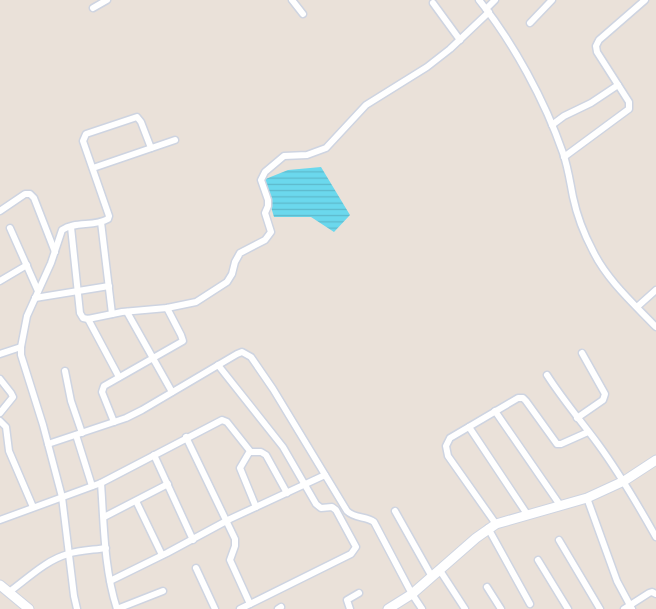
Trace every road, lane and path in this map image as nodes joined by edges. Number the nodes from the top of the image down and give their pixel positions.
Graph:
1 (107, 0) edge
2 (292, 0) edge
3 (479, 0) edge
4 (496, 0) edge
5 (552, 0) edge
6 (645, 0) edge
7 (433, 3) dead end
8 (93, 8) dead end
9 (487, 11) junction
10 (303, 14) dead end
11 (530, 22) dead end
12 (460, 40) junction
13 (618, 85) junction
14 (552, 125) junction
15 (176, 140) dead end
16 (151, 148) junction
17 (564, 157) junction
18 (93, 168) junction
19 (0, 211) edge
20 (102, 222) junction
21 (71, 227) junction
22 (10, 228) dead end
23 (55, 252) junction
24 (26, 265) junction
25 (0, 281) edge
26 (109, 286) junction
27 (656, 290) edge
28 (38, 291) junction
29 (78, 291) junction
30 (35, 298) junction
31 (637, 307) junction
32 (167, 308) junction
33 (127, 312) junction
34 (112, 314) junction
35 (88, 319) junction
36 (656, 327) edge
37 (21, 347) junction
38 (582, 353) dead end
39 (0, 354) edge
40 (152, 359) junction
41 (218, 365) junction
42 (65, 371) dead end
43 (548, 375) dead end
44 (119, 377) junction
45 (0, 379) edge
46 (172, 392) junction
47 (495, 411) junction
48 (0, 413) edge
49 (577, 418) junction
50 (0, 421) edge
51 (114, 422) junction
52 (468, 427) junction
53 (588, 432) junction
54 (79, 434) junction
55 (186, 437) junction
56 (48, 444) junction
57 (250, 452) junction
58 (154, 454) junction
59 (656, 460) edge
60 (325, 475) junction
61 (624, 481) junction
62 (101, 483) junction
63 (168, 484) junction
64 (306, 484) junction
65 (92, 486) junction
66 (287, 493) junction
67 (62, 497) junction
68 (587, 498) junction
69 (136, 501) junction
70 (560, 505) junction
71 (33, 507) junction
72 (256, 507) junction
73 (395, 511) dead end
74 (527, 514) junction
75 (104, 518) junction
76 (0, 520) edge
77 (225, 522) junction
78 (492, 526) junction
79 (656, 537) edge
80 (193, 540) junction
81 (559, 540) dead end
82 (106, 548) junction
83 (68, 554) junction
84 (162, 555) junction
85 (538, 560) dead end
86 (196, 568) dead end
87 (439, 569) junction
88 (431, 576) junction
89 (110, 581) junction
90 (0, 585) edge
91 (487, 588) dead end
92 (163, 591) dead end
93 (9, 592) junction
94 (359, 592) dead end
95 (412, 594) junction
96 (656, 594) edge
97 (250, 604) junction
98 (530, 604) dead end
99 (628, 608) edge
100 (29, 609) edge
101 (77, 609) edge
102 (117, 609) edge
103 (216, 609) edge
104 (240, 609) edge
105 (350, 609) edge
106 (388, 609) edge
107 (422, 609) edge
108 (464, 609) edge
109 (501, 609) edge
110 (568, 609) edge
111 (600, 609) edge

1 - 8 street
2 - 10 street
3 - 9 street
4 - 9 street
5 - 11 street
6 - 13 street
7 - 12 street
9 - 12 street
9 - 14 street
12 - 32 street
13 - 14 street
13 - 17 street
14 - 17 street
15 - 16 street
16 - 18 street
16 - 18 street
17 - 31 street
18 - 20 street
19 - 23 street
20 - 21 street
20 - 26 street
21 - 23 street
21 - 29 street
22 - 24 street
23 - 28 street
24 - 25 street
24 - 28 street
26 - 29 street
26 - 34 street
27 - 31 street
28 - 30 street
29 - 30 street
29 - 35 street
30 - 37 street
31 - 36 street
32 - 33 street
32 - 40 street
33 - 34 street
33 - 40 street
34 - 35 street
35 - 44 street
37 - 39 street
37 - 56 street
38 - 49 street
40 - 44 street
40 - 46 street
41 - 46 street
41 - 60 street
41 - 64 street
42 - 54 street
43 - 49 street
44 - 51 street
45 - 48 street
46 - 51 street
47 - 52 street
47 - 53 street
47 - 70 street
49 - 53 street
50 - 71 street
51 - 54 street
52 - 74 street
52 - 78 street
53 - 61 street
54 - 56 street
54 - 65 street
55 - 57 street
55 - 58 street
55 - 77 street
56 - 67 street
57 - 66 street
57 - 72 street
58 - 62 street
58 - 63 street
59 - 61 street
60 - 64 street
60 - 95 street
61 - 68 street
61 - 79 street
62 - 65 street
62 - 75 street
63 - 69 street
63 - 80 street
64 - 66 street
64 - 97 street
65 - 67 street
66 - 72 street
67 - 71 street
67 - 83 street
68 - 70 street
68 - 99 street
69 - 75 street
69 - 84 street
70 - 74 street
71 - 76 street
72 - 77 street
73 - 88 street
74 - 78 street
75 - 82 street
77 - 80 street
77 - 97 street
78 - 87 street
78 - 98 street
80 - 84 street
81 - 111 street
82 - 83 street
82 - 89 street
83 - 93 street
83 - 101 street
84 - 89 street
85 - 110 street
86 - 103 street
87 - 88 street
87 - 108 street
88 - 95 street
89 - 102 street
90 - 93 street
91 - 109 street
92 - 102 street
93 - 100 street
94 - 105 street
95 - 106 street
95 - 107 street
96 - 99 street
97 - 104 street

